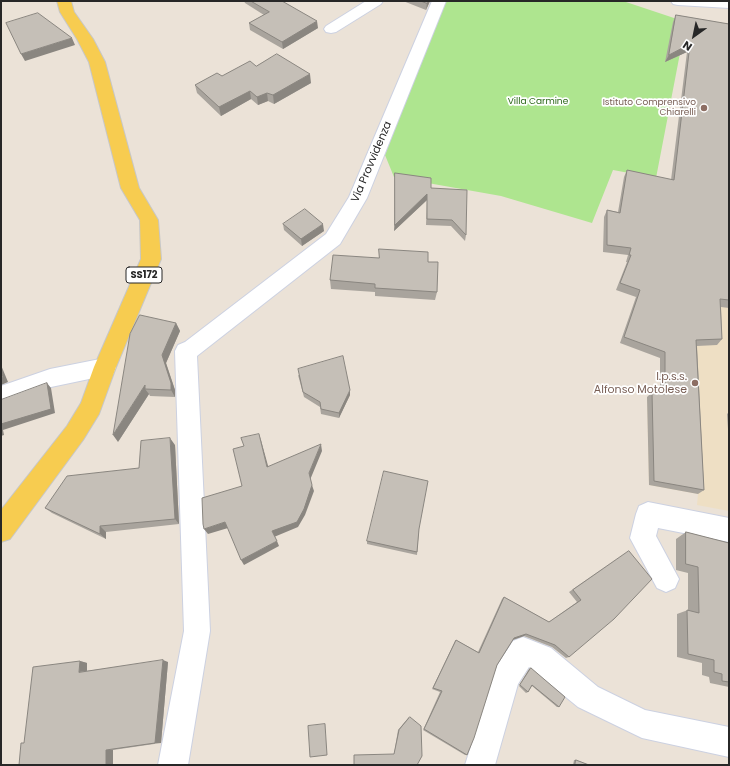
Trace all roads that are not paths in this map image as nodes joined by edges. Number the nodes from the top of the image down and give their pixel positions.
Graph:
1 (64, 1) edge
2 (376, 1) edge
3 (439, 1) edge
4 (678, 1) edge
5 (729, 4) edge
6 (331, 29) dead end
7 (105, 367) junction
8 (1, 396) edge
9 (1, 530) edge
10 (729, 530) edge
11 (666, 579) dead end
12 (729, 742) edge
13 (173, 765) edge
14 (480, 765) edge

1 - 7 main road, SS172
2 - 6 street
3 - 13 street, Via Provvidenza
4 - 5 street
7 - 8 street
7 - 9 main road, SS172
10 - 11 street
12 - 14 street

